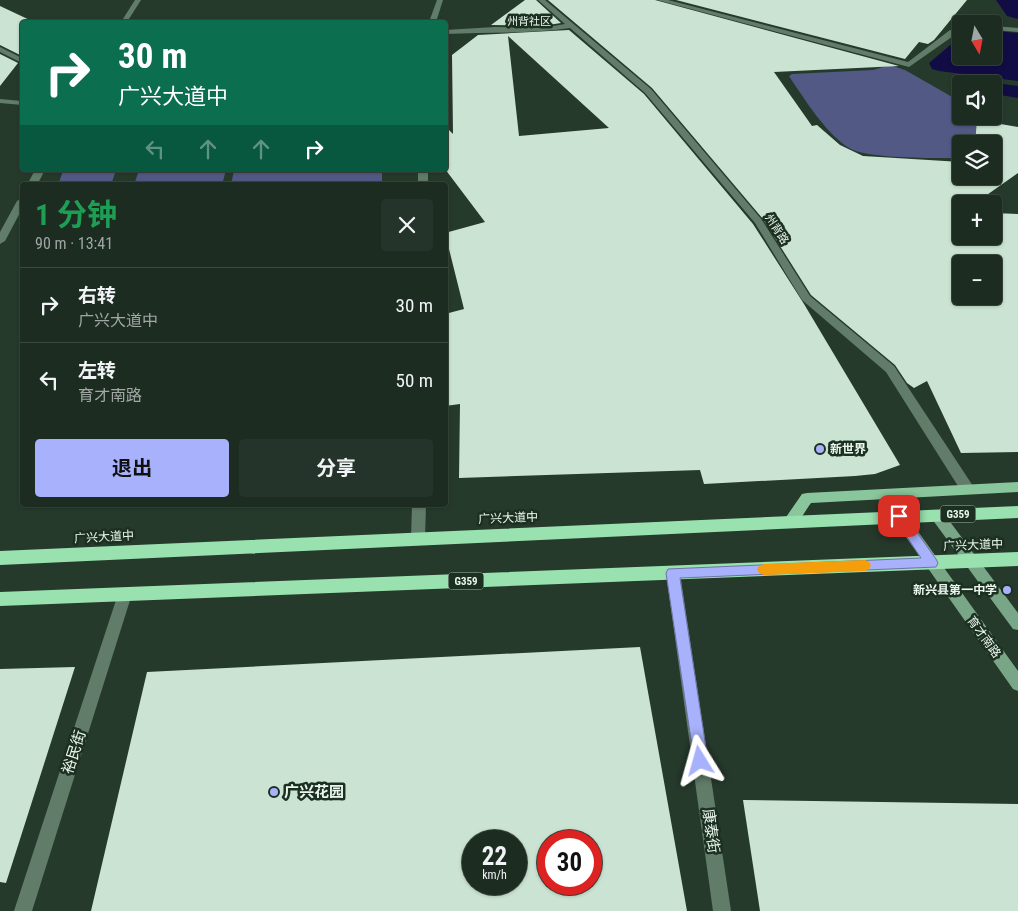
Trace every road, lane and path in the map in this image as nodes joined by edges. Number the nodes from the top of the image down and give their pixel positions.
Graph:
1 (138, 0) edge
2 (440, 0) edge
3 (541, 0) edge
4 (660, 0) edge
5 (125, 20) edge
6 (433, 20) edge
7 (570, 26) junction
8 (1002, 29) edge
9 (1018, 30) edge
10 (448, 32) edge
11 (952, 33) edge
12 (0, 50) edge
13 (20, 60) edge
14 (0, 101) edge
15 (20, 103) edge
16 (20, 205) edge
17 (0, 241) edge
18 (1018, 487) edge
19 (968, 490) junction
20 (419, 507) edge
21 (1018, 512) edge
22 (937, 515) junction
23 (899, 516) junction
24 (789, 523) junction
25 (418, 537) junction
26 (0, 558) edge
27 (1018, 560) edge
28 (972, 562) junction
29 (932, 563) junction
30 (673, 573) junction
31 (125, 594) junction
32 (0, 599) edge
33 (1018, 624) edge
34 (1018, 684) edge
35 (23, 911) edge
36 (722, 911) edge

1 - 5 street
2 - 6 street
3 - 7 street, 州背路
4 - 11 street
7 - 10 street
7 - 19 street, 州背路
8 - 9 street
12 - 13 street
14 - 15 street
16 - 17 street
18 - 19 main road
19 - 24 main road
20 - 25 street
21 - 22 highway, 广兴大道中 / G359
22 - 23 highway, 广兴大道中 / G359
22 - 28 street
23 - 24 highway, 广兴大道中 / G359
23 - 29 street, 育才南路
24 - 25 highway, 广兴大道中 / G359
25 - 26 highway, 广兴大道中 / G359
27 - 28 highway, 广兴大道中 / G359
28 - 29 highway, 广兴大道中 / G359
28 - 33 street
29 - 30 highway, 广兴大道中 / G359
29 - 34 street, 育才南路
30 - 31 highway, 广兴大道中 / G359
30 - 36 street, 康泰街
31 - 32 highway, 广兴大道中 / G359
31 - 35 street, 裕民街

